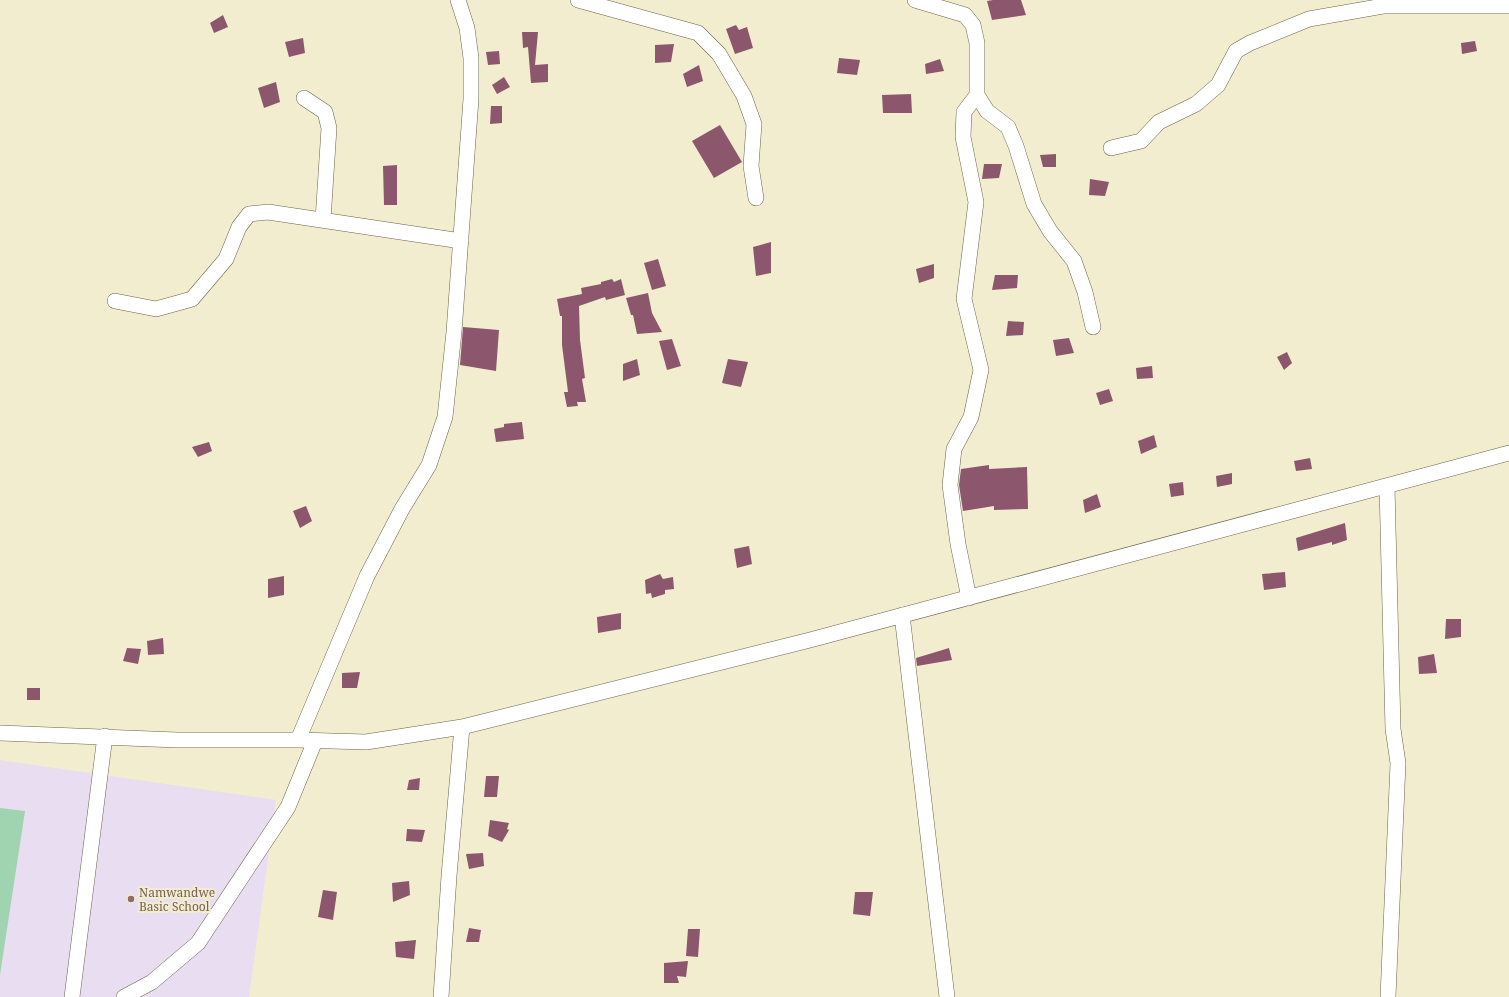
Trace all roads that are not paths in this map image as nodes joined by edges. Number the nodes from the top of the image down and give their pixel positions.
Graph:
1 (458, 0) edge
2 (578, 0) edge
3 (915, 0) edge
4 (1509, 6) edge
5 (977, 95) junction
6 (304, 98) dead end
7 (1111, 148) dead end
8 (756, 198) dead end
9 (324, 220) junction
10 (461, 241) junction
11 (115, 302) dead end
12 (1093, 327) dead end
13 (1509, 453) edge
14 (1387, 486) junction
15 (969, 598) junction
16 (902, 615) junction
17 (462, 727) junction
18 (0, 733) edge
19 (105, 736) junction
20 (298, 740) junction
21 (315, 741) junction
22 (72, 997) edge
23 (124, 997) edge
24 (441, 997) edge
25 (947, 997) edge
26 (1388, 997) edge

1 - 10 street
2 - 8 street
3 - 5 street
4 - 7 street
5 - 12 street
5 - 15 street
6 - 9 street
9 - 10 street
9 - 11 street
10 - 20 street
13 - 14 street
14 - 15 street
14 - 26 street
15 - 16 street
16 - 17 street
16 - 25 street
17 - 21 street
17 - 24 street
18 - 19 street
19 - 20 street
19 - 22 street
20 - 21 street
21 - 23 street

